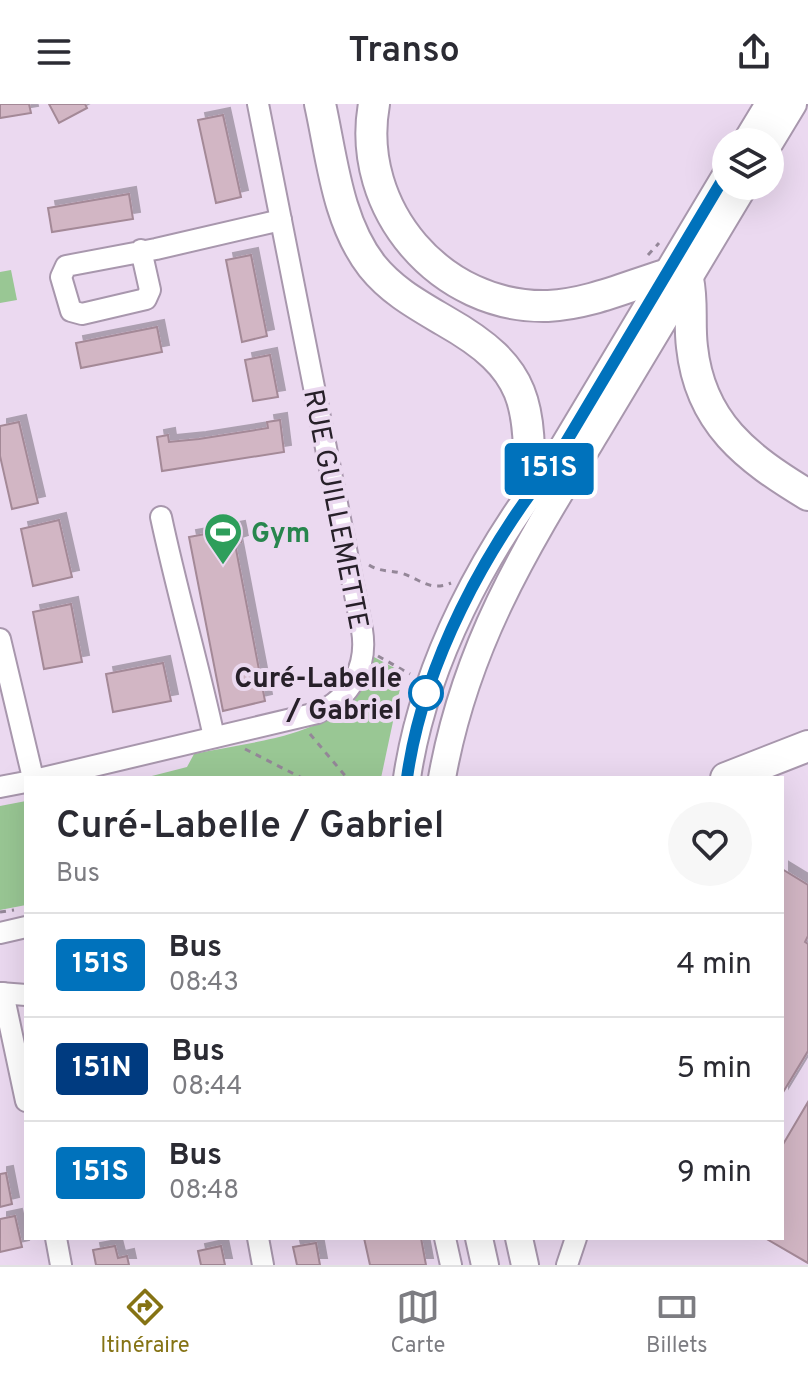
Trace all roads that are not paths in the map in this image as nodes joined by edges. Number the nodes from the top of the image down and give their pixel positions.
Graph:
1 (258, 104) edge
2 (320, 104) edge
3 (374, 104) edge
4 (769, 104) edge
5 (793, 104) edge
6 (754, 128) edge
7 (778, 128) edge
8 (714, 200) edge
9 (734, 200) edge
10 (281, 220) junction
11 (141, 250) junction
12 (676, 277) junction
13 (529, 494) junction
14 (808, 495) edge
15 (161, 517) dead end
16 (0, 639) edge
17 (214, 737) junction
18 (808, 746) edge
19 (33, 776) edge
20 (51, 776) edge
21 (407, 776) edge
22 (442, 776) edge
23 (731, 776) edge
24 (24, 782) edge
25 (0, 787) edge
26 (22, 918) edge
27 (0, 933) edge
28 (1, 993) edge
29 (24, 995) edge
30 (24, 1092) edge
31 (56, 1240) edge
32 (258, 1240) edge
33 (445, 1240) edge
34 (479, 1240) edge
35 (519, 1240) edge
36 (575, 1240) edge
37 (61, 1265) edge
38 (263, 1265) edge
39 (451, 1265) edge
40 (485, 1265) edge
41 (525, 1265) edge
42 (567, 1265) edge

1 - 10 street, RUE GUILLEMETTE
2 - 13 highway
3 - 12 highway
4 - 6 main road
5 - 7 main road
8 - 12 main road
9 - 12 main road
10 - 11 street
10 - 17 street, RUE GUILLEMETTE
11 - 11 street
12 - 13 main road
12 - 14 highway
12 - 22 main road
13 - 21 main road
15 - 17 street
16 - 19 street
17 - 20 street, RUE GUILLEMETTE
18 - 23 highway
24 - 25 street
26 - 27 street
28 - 29 street
28 - 30 street
31 - 37 street
32 - 38 street
33 - 39 street
34 - 40 main road
35 - 41 main road
36 - 42 street

